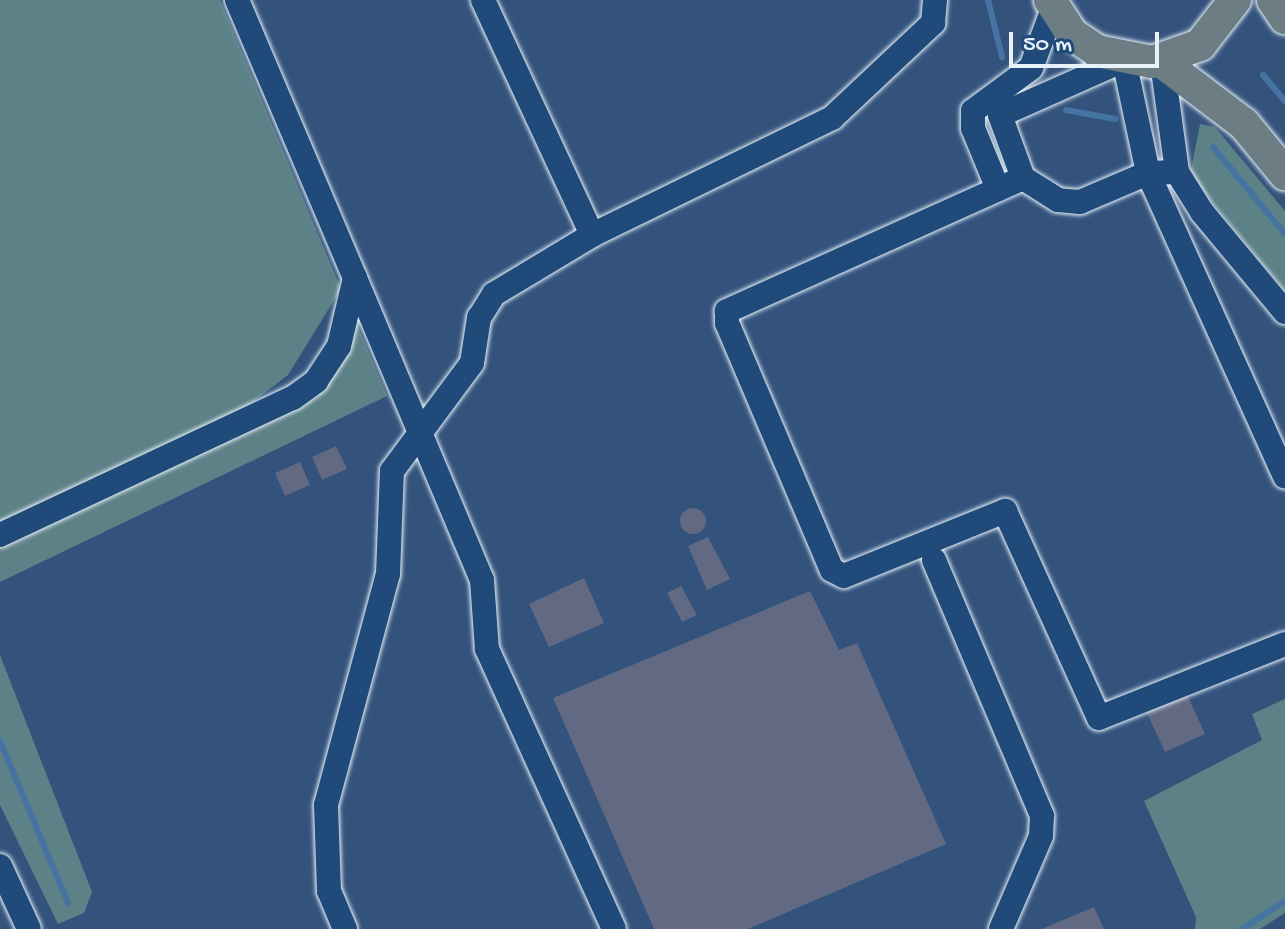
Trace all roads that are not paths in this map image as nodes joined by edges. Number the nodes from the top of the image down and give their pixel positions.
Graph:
1 (237, 0) edge
2 (483, 0) edge
3 (935, 0) edge
4 (1235, 0) edge
5 (1273, 0) edge
6 (1052, 4) edge
7 (1285, 18) edge
8 (1124, 60) junction
9 (1162, 62) junction
10 (1177, 172) junction
11 (1148, 173) junction
12 (1285, 174) edge
13 (1023, 178) junction
14 (998, 189) junction
15 (1202, 212) junction
16 (1170, 227) junction
17 (592, 235) junction
18 (355, 278) junction
19 (1285, 312) edge
20 (418, 428) junction
21 (1285, 477) edge
22 (0, 535) edge
23 (934, 560) dead end
24 (1285, 644) edge
25 (0, 866) edge
26 (29, 929) edge
27 (345, 929) edge
28 (614, 929) edge
29 (1001, 929) edge

1 - 18 lane
2 - 17 lane
3 - 17 lane
4 - 9 main road
5 - 7 main road
6 - 8 main road
6 - 14 lane
8 - 9 main road
8 - 11 lane
8 - 13 lane
9 - 10 lane
9 - 12 main road
10 - 11 lane
10 - 15 lane
11 - 13 lane
11 - 16 lane
13 - 14 lane
14 - 24 lane
15 - 16 lane
15 - 19 lane
16 - 21 lane
17 - 20 lane
18 - 20 lane
18 - 22 lane
20 - 27 lane
20 - 28 lane
23 - 29 lane
25 - 26 lane

